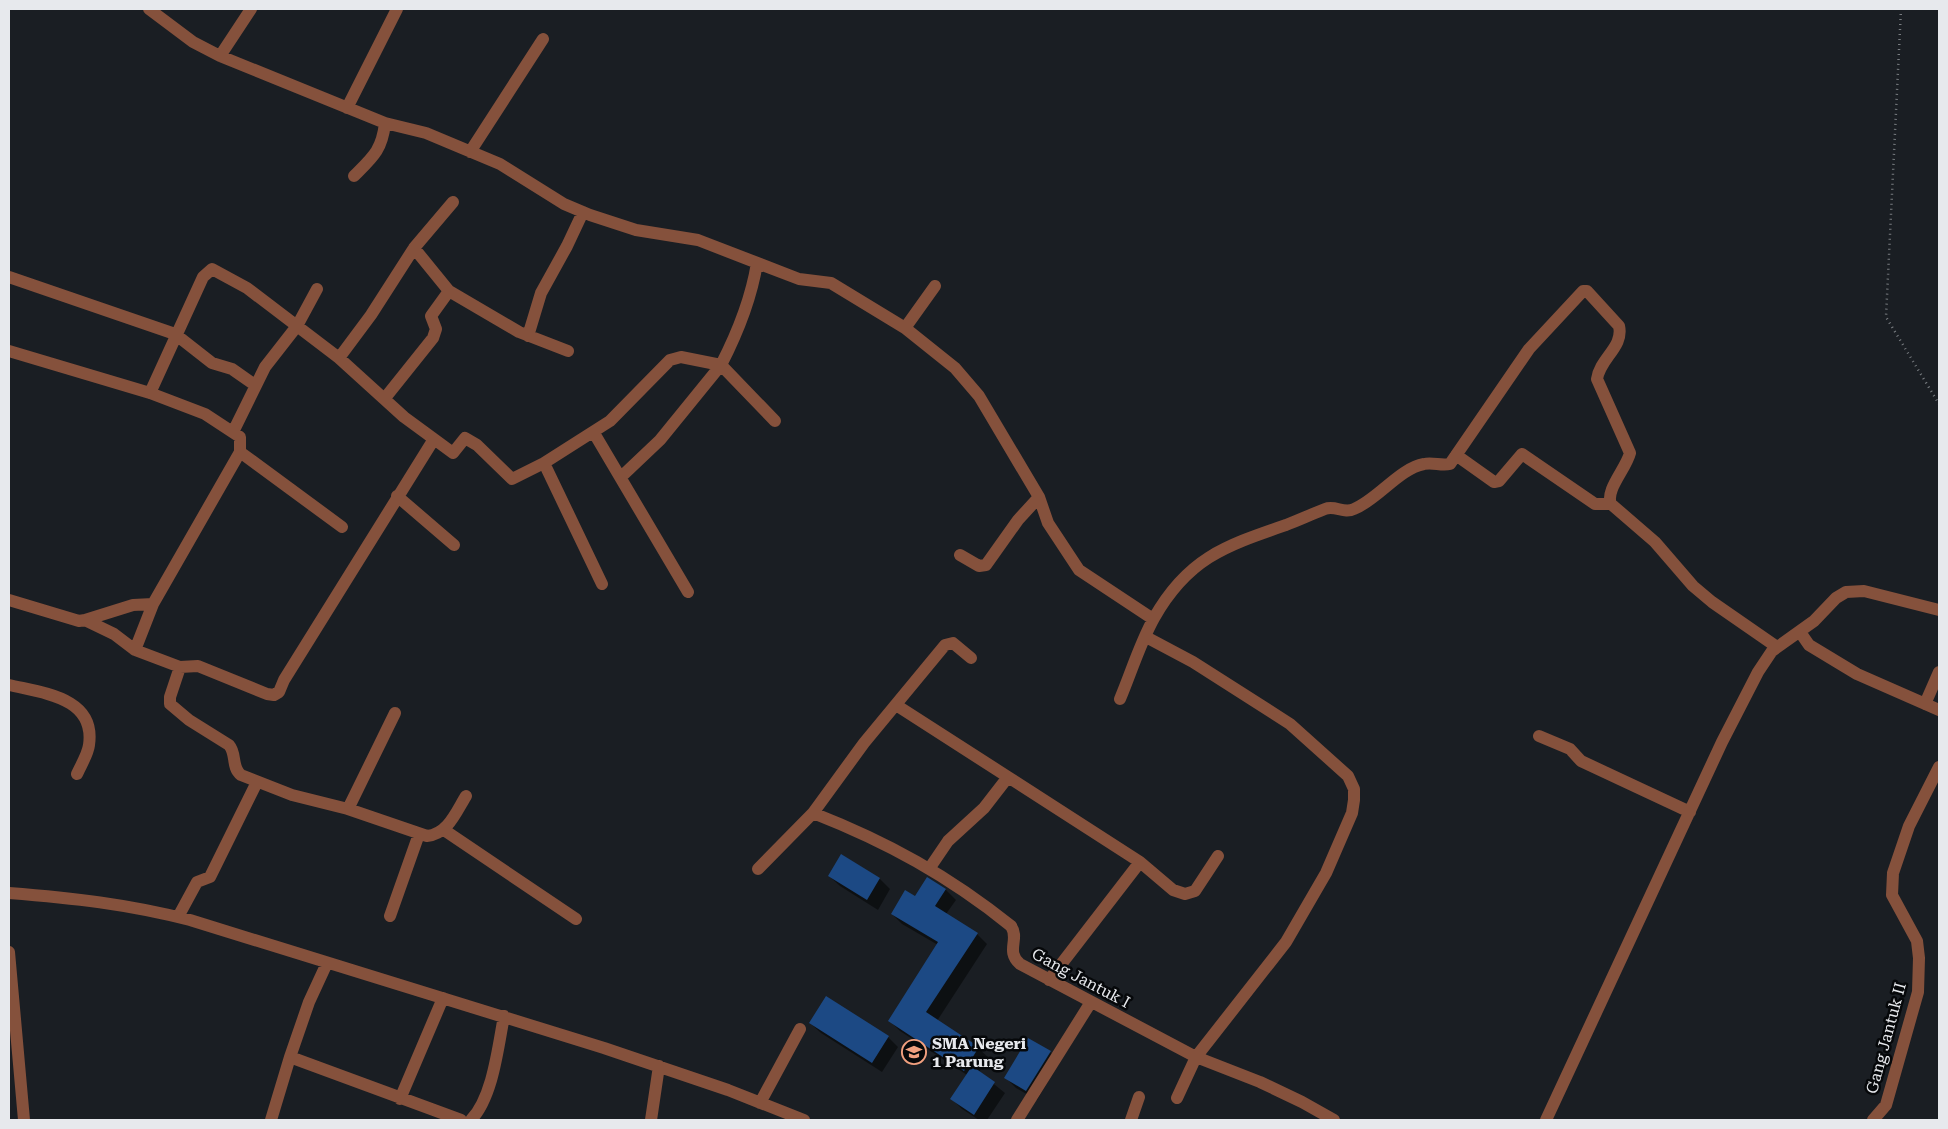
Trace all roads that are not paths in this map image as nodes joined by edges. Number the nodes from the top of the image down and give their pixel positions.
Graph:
1 (149, 9) edge
2 (251, 9) edge
3 (397, 9) edge
4 (542, 38) dead end
5 (220, 56) junction
6 (347, 108) junction
7 (385, 123) junction
8 (470, 152) junction
9 (354, 176) dead end
10 (454, 202) dead end
11 (583, 212) junction
12 (414, 248) junction
13 (757, 264) junction
14 (9, 277) edge
15 (935, 286) dead end
16 (317, 289) dead end
17 (449, 292) junction
18 (297, 326) junction
19 (905, 328) junction
20 (175, 334) junction
21 (528, 336) junction
22 (9, 351) edge
23 (568, 351) dead end
24 (339, 358) junction
25 (721, 364) junction
26 (255, 384) junction
27 (150, 393) junction
28 (385, 398) junction
29 (775, 420) dead end
30 (234, 430) junction
31 (594, 433) junction
32 (434, 439) junction
33 (240, 452) junction
34 (1456, 455) junction
35 (544, 463) junction
36 (621, 477) junction
37 (397, 496) junction
38 (1039, 497) junction
39 (1611, 504) junction
40 (342, 527) dead end
41 (454, 545) dead end
42 (960, 555) dead end
43 (602, 584) dead end
44 (688, 592) dead end
45 (9, 600) edge
46 (153, 604) junction
47 (1939, 610) edge
48 (1153, 619) junction
49 (85, 620) junction
50 (1800, 632) junction
51 (1146, 637) junction
52 (1777, 647) junction
53 (135, 650) junction
54 (971, 658) dead end
55 (180, 667) junction
56 (1939, 672) edge
57 (9, 685) edge
58 (1120, 699) dead end
59 (1926, 704) junction
60 (896, 705) junction
61 (1939, 710) edge
62 (395, 713) dead end
63 (1539, 736) dead end
64 (1939, 767) edge
65 (77, 774) dead end
66 (1008, 777) junction
67 (257, 782) junction
68 (466, 796) dead end
69 (348, 809) junction
70 (1690, 812) junction
71 (813, 813) junction
72 (444, 830) junction
73 (419, 834) junction
74 (1218, 856) dead end
75 (1140, 862) junction
76 (758, 869) dead end
77 (929, 869) junction
78 (9, 893) edge
79 (390, 916) dead end
80 (178, 917) junction
81 (576, 919) dead end
82 (9, 952) edge
83 (327, 963) junction
84 (1049, 980) junction
85 (444, 998) junction
86 (1091, 1002) junction
87 (504, 1016) junction
88 (800, 1029) dead end
89 (290, 1057) junction
90 (1196, 1057) junction
91 (14, 1061) edge
92 (659, 1066) junction
93 (1139, 1097) dead end
94 (1178, 1098) dead end
95 (400, 1099) junction
96 (760, 1103) junction
97 (24, 1120) edge
98 (271, 1120) edge
99 (461, 1120) edge
100 (471, 1120) edge
101 (651, 1120) edge
102 (802, 1120) edge
103 (1017, 1120) edge
104 (1131, 1120) edge
105 (1334, 1120) edge
106 (1546, 1120) edge
107 (1873, 1120) edge

1 - 5 street
2 - 5 street
3 - 6 street
4 - 8 street
5 - 6 street
6 - 7 street
7 - 8 street
7 - 9 street
8 - 11 street
10 - 12 street
11 - 13 street
11 - 21 street
12 - 17 street
12 - 24 street
13 - 19 street
13 - 25 street
14 - 20 street
15 - 19 street
16 - 18 street
17 - 21 street
17 - 28 street
18 - 20 street
18 - 24 street
18 - 26 street
19 - 38 street
20 - 26 street
20 - 27 street
21 - 23 street
22 - 27 street
24 - 28 street
25 - 29 street
25 - 31 street
25 - 36 street
26 - 30 street
27 - 30 street
28 - 32 street
30 - 33 street
31 - 35 street
31 - 36 street
32 - 35 street
32 - 37 street
33 - 40 street
33 - 46 street
34 - 39 street
34 - 39 street
34 - 48 street
35 - 43 street
36 - 44 street
37 - 41 street
37 - 55 street
38 - 42 street
38 - 48 street
39 - 52 street
45 - 49 street
46 - 49 street
46 - 53 street
47 - 50 street
48 - 51 street
49 - 53 street
50 - 52 street
50 - 59 street
51 - 58 street
51 - 90 street
52 - 70 street
53 - 55 street
54 - 60 street
55 - 67 street
56 - 59 street
57 - 65 street
59 - 61 street
60 - 66 street
60 - 71 street
62 - 69 street
63 - 70 street
64 - 107 street, Gang Jantuk II
66 - 75 street
66 - 77 street
67 - 69 street
67 - 80 street
68 - 72 street
69 - 73 street
70 - 106 street
71 - 76 street
71 - 77 street, Gang Jantuk I
72 - 73 street
72 - 81 street
73 - 79 street
74 - 75 street
75 - 84 street
77 - 84 street, Gang Jantuk I
78 - 80 street
80 - 83 street
82 - 91 street
83 - 85 street
83 - 89 street
84 - 86 street, Gang Jantuk I
85 - 87 street
85 - 95 street
86 - 90 street, Gang Jantuk I
86 - 103 street
87 - 92 street
87 - 100 street
88 - 96 street
89 - 95 street
89 - 98 street
90 - 94 street
90 - 105 street, Gang Jantuk I
91 - 97 street
92 - 96 street
92 - 101 street
93 - 104 street
95 - 99 street
96 - 102 street

